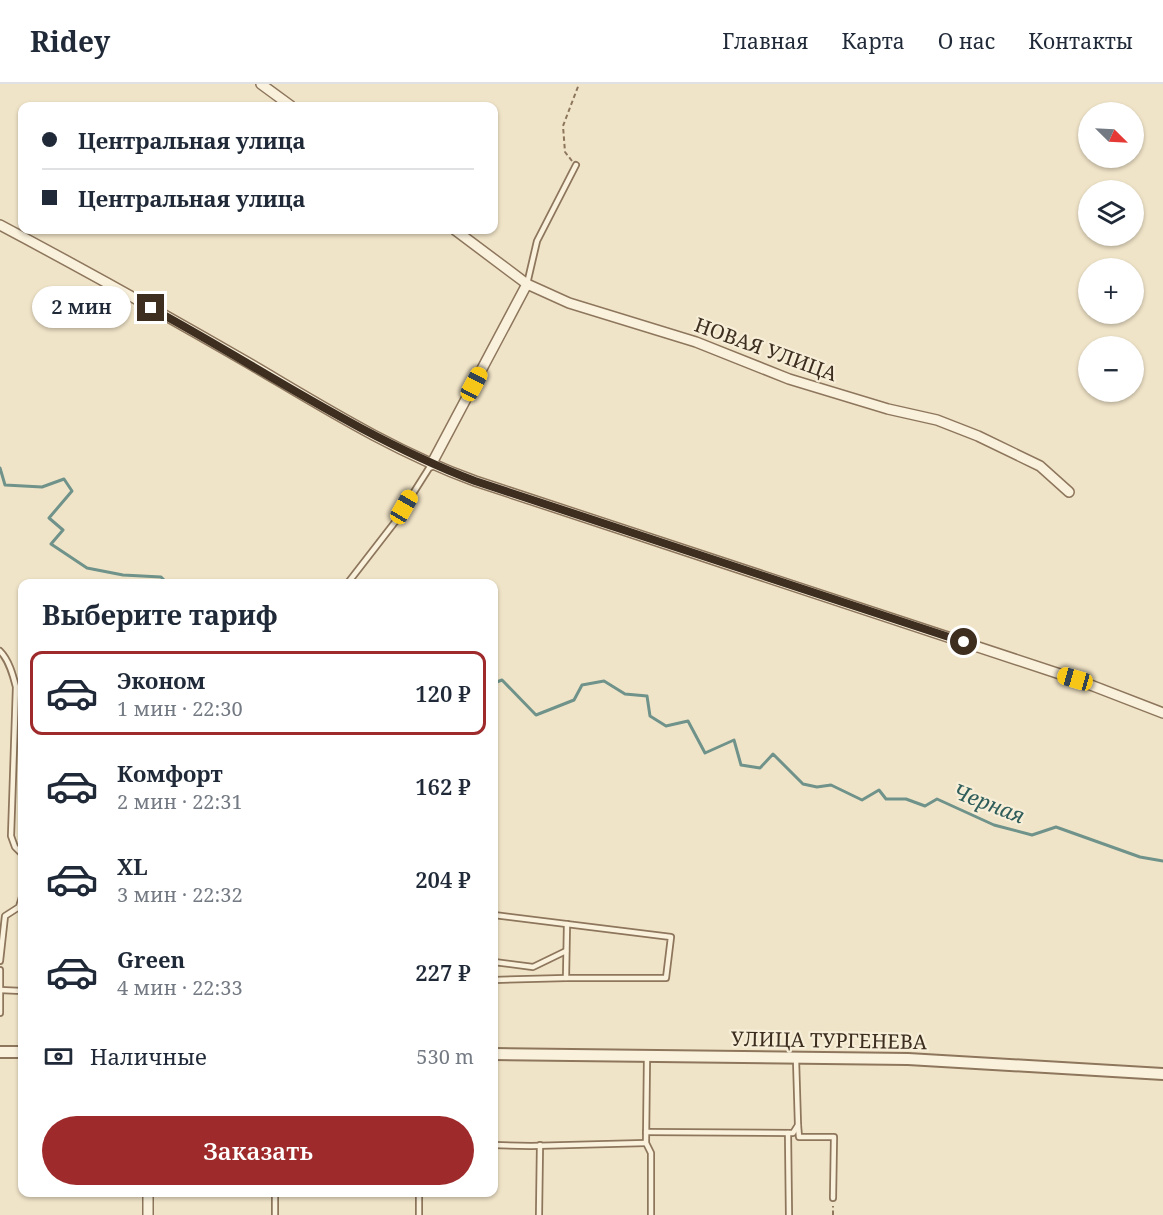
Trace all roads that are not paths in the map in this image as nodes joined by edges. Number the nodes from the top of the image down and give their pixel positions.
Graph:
1 (261, 84) edge
2 (286, 102) edge
3 (576, 165) road end
4 (0, 225) edge
5 (460, 234) edge
6 (527, 284) junction
7 (431, 465) junction
8 (1069, 492) dead end
9 (351, 579) edge
10 (0, 651) edge
11 (18, 685) edge
12 (18, 706) edge
13 (1163, 713) edge
14 (18, 850) edge
15 (18, 908) edge
16 (498, 915) edge
17 (567, 924) junction
18 (566, 951) junction
19 (0, 961) edge
20 (498, 962) edge
21 (0, 970) edge
22 (566, 978) junction
23 (498, 980) edge
24 (0, 990) edge
25 (18, 991) edge
26 (0, 1013) edge
27 (0, 1052) edge
28 (18, 1052) edge
29 (498, 1054) edge
30 (646, 1055) junction
31 (796, 1056) junction
32 (1163, 1074) edge
33 (798, 1125) junction
34 (646, 1132) junction
35 (788, 1133) junction
36 (646, 1143) junction
37 (498, 1145) edge
38 (540, 1146) junction
39 (148, 1197) edge
40 (275, 1197) edge
41 (419, 1197) edge
42 (833, 1198) dead end
43 (148, 1215) edge
44 (275, 1215) edge
45 (419, 1215) edge
46 (539, 1215) edge
47 (651, 1215) edge
48 (789, 1215) edge

1 - 2 street
3 - 6 lane
4 - 7 street
5 - 6 street, НОВАЯ УЛИЦА
6 - 7 street
6 - 8 street, НОВАЯ УЛИЦА
7 - 9 lane
7 - 13 street
10 - 11 lane
12 - 14 lane
15 - 19 lane
16 - 17 lane
17 - 18 lane
17 - 22 lane
18 - 20 lane
18 - 22 lane
21 - 24 lane
22 - 23 lane
24 - 25 lane
24 - 26 lane
27 - 28 street
29 - 30 street, УЛИЦА ТУРГЕНЕВА
30 - 31 street, УЛИЦА ТУРГЕНЕВА
30 - 34 lane
31 - 32 street, УЛИЦА ТУРГЕНЕВА
31 - 33 lane
33 - 35 lane
33 - 42 lane
34 - 35 lane
34 - 36 lane
35 - 48 lane
36 - 38 lane
36 - 47 lane
37 - 38 lane
38 - 46 lane
39 - 43 street
40 - 44 lane
41 - 45 lane

